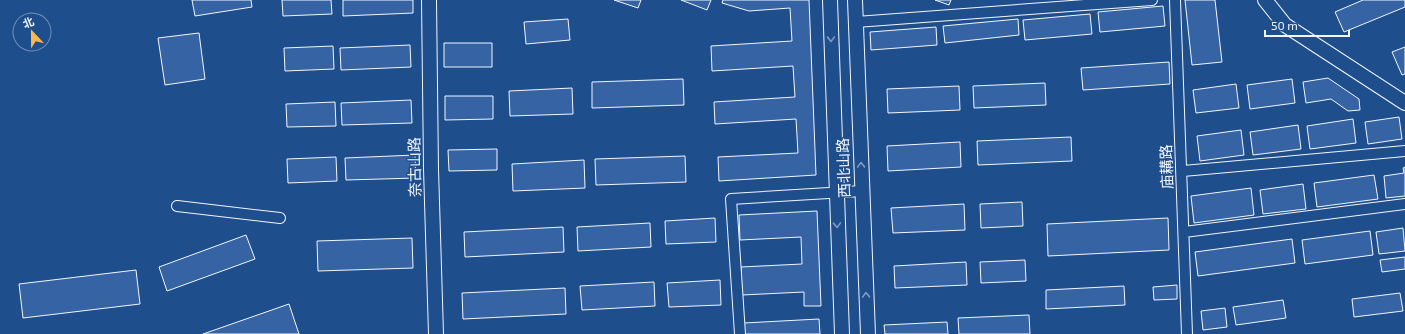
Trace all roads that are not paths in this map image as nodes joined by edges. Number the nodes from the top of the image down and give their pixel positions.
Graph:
1 (429, 0) edge
2 (830, 0) edge
3 (855, 0) edge
4 (1152, 0) edge
5 (1175, 0) edge
6 (1265, 0) edge
7 (856, 22) junction
8 (1405, 103) edge
9 (1405, 151) edge
10 (1182, 171) junction
11 (862, 192) junction
12 (836, 193) junction
13 (1405, 204) edge
14 (177, 206) dead end
15 (280, 218) dead end
16 (1184, 232) junction
17 (436, 334) edge
18 (740, 334) edge
19 (842, 334) edge
20 (868, 334) edge
21 (1187, 334) edge

1 - 17 main road, 奈古山路
2 -> 12 main road, 西北山路
3 - 7 main road, 西北山路
4 - 7 street
5 - 10 street, 庙耩路
6 - 8 main road
11 -> 7 main road, 西北山路
9 - 10 street
10 - 16 street, 庙耩路
11 - 12 street
20 -> 11 main road, 西北山路
12 - 18 street
12 -> 19 main road, 西北山路
13 - 16 street
14 - 15 street
16 - 21 street, 庙耩路

